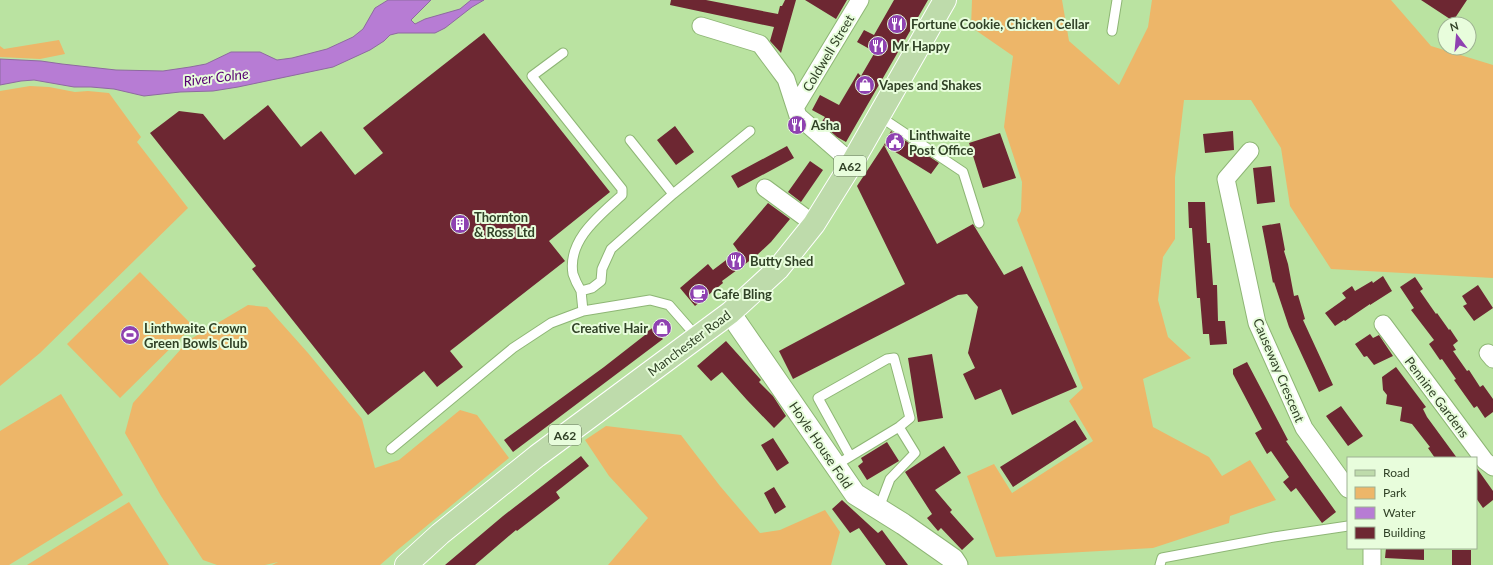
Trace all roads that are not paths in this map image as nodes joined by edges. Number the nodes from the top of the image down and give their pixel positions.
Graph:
1 (860, 0) edge
2 (945, 0) edge
3 (1117, 0) edge
4 (701, 26) dead end
5 (1112, 31) dead end
6 (563, 53) dead end
7 (796, 106) junction
8 (879, 116) junction
9 (750, 131) dead end
10 (630, 140) dead end
11 (1250, 151) dead end
12 (852, 163) junction
13 (765, 188) dead end
14 (673, 194) junction
15 (979, 223) dead end
16 (814, 224) junction
17 (581, 292) junction
18 (583, 310) junction
19 (730, 313) junction
20 (1383, 324) dead end
21 (697, 337) junction
22 (899, 427) junction
23 (392, 449) dead end
24 (843, 460) junction
25 (1493, 467) edge
26 (1347, 488) edge
27 (879, 508) junction
28 (1347, 526) edge
29 (1372, 549) edge
30 (406, 565) edge
31 (957, 565) edge
32 (1160, 565) edge
33 (1372, 565) edge

1 - 7 street, Coldwell Street
2 - 8 main road, Manchester Road / A62
3 - 5 lane
4 - 7 street
6 - 17 lane
7 - 12 street
8 - 12 main road, Manchester Road / A62
8 - 15 lane
9 - 14 lane
10 - 14 lane
11 - 26 street, Causeway Crescent
12 - 16 main road, Manchester Road / A62
13 - 16 street
14 - 17 lane
16 - 19 main road, Manchester Road / A62
17 - 18 lane
18 - 21 lane
18 - 23 lane
19 - 21 main road, Manchester Road / A62
19 - 24 street, Hoyle House Fold
20 - 25 street, Pennine Gardens
21 - 30 main road, Manchester Road / A62
22 - 24 lane
22 - 24 lane
22 - 27 lane
24 - 27 street, Hoyle House Fold
27 - 31 street, Hoyle House Fold
28 - 32 lane
29 - 33 street

